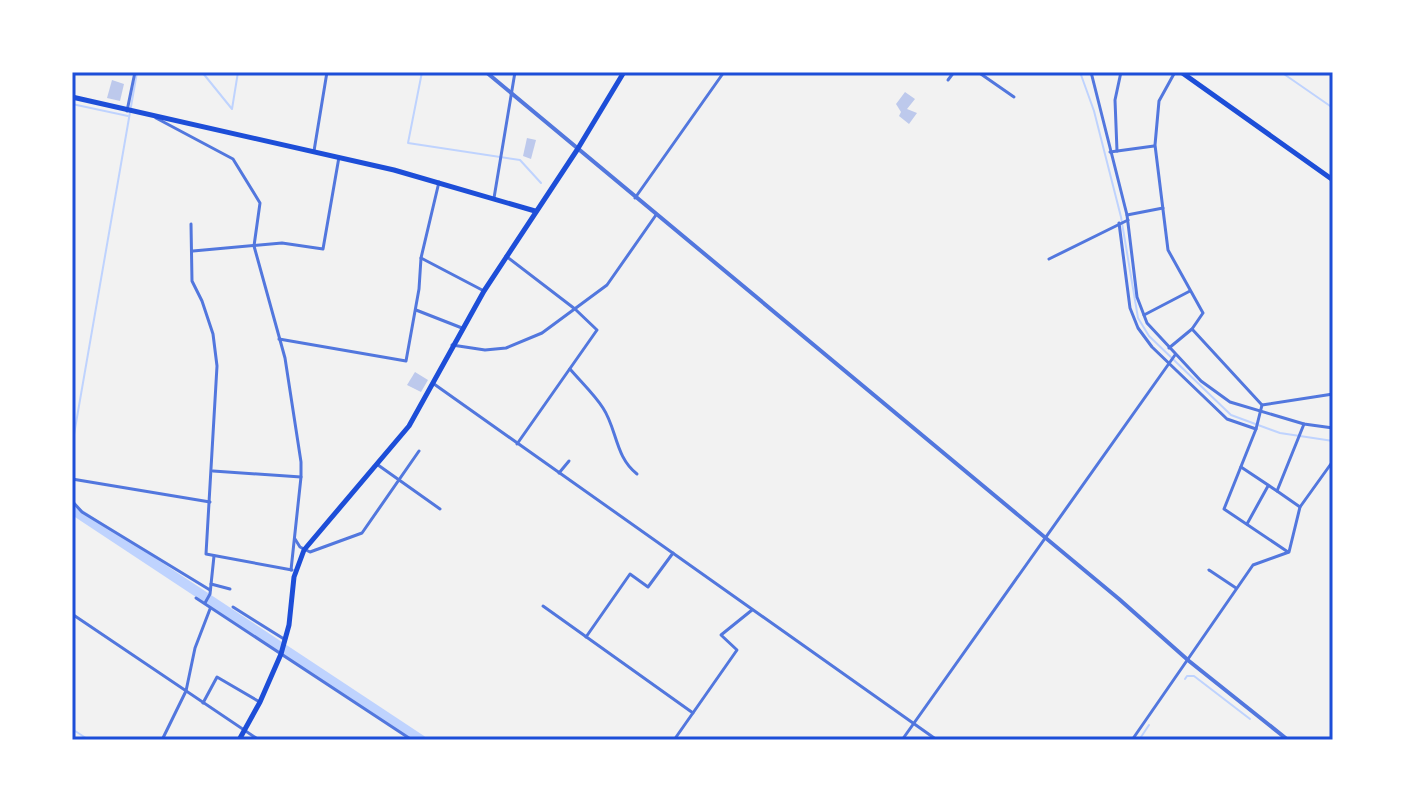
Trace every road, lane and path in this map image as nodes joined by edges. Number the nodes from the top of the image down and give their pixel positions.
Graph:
1 (135, 72) edge
2 (327, 72) edge
3 (486, 72) edge
4 (515, 72) edge
5 (624, 72) edge
6 (724, 72) edge
7 (954, 72) edge
8 (978, 72) edge
9 (1091, 72) edge
10 (1121, 72) edge
11 (1178, 72) edge
12 (948, 80) dead end
13 (512, 93) junction
14 (72, 97) edge
15 (1014, 97) dead end
16 (127, 111) junction
17 (152, 116) junction
18 (1155, 145) junction
19 (577, 150) junction
20 (314, 151) junction
21 (1117, 151) junction
22 (1110, 152) junction
23 (339, 157) junction
24 (1333, 180) edge
25 (439, 182) junction
26 (494, 198) junction
27 (635, 198) junction
28 (1163, 208) junction
29 (535, 211) junction
30 (656, 215) junction
31 (1127, 217) junction
32 (1119, 223) junction
33 (191, 224) dead end
34 (254, 246) junction
35 (193, 251) junction
36 (506, 256) junction
37 (421, 258) junction
38 (1049, 259) dead end
39 (484, 291) junction
40 (1190, 291) junction
41 (575, 309) junction
42 (416, 310) junction
43 (1144, 315) junction
44 (1147, 323) junction
45 (462, 328) junction
46 (1138, 328) junction
47 (1192, 329) junction
48 (279, 339) junction
49 (452, 345) junction
50 (1169, 348) junction
51 (1175, 355) junction
52 (1169, 363) junction
53 (570, 369) junction
54 (433, 383) junction
55 (1333, 394) edge
56 (1262, 405) junction
57 (1261, 413) junction
58 (1304, 424) junction
59 (1333, 428) edge
60 (1256, 429) junction
61 (517, 444) junction
62 (419, 451) dead end
63 (569, 461) dead end
64 (1333, 461) edge
65 (378, 465) junction
66 (1241, 467) junction
67 (212, 471) junction
68 (559, 473) junction
69 (637, 474) dead end
70 (301, 477) junction
71 (72, 479) edge
72 (399, 481) junction
73 (1268, 486) junction
74 (1277, 491) junction
75 (72, 501) edge
76 (210, 502) junction
77 (1300, 507) junction
78 (440, 509) dead end
79 (1247, 524) junction
80 (294, 538) junction
81 (1045, 538) junction
82 (304, 550) junction
83 (1289, 552) junction
84 (673, 553) junction
85 (214, 556) junction
86 (293, 570) junction
87 (1209, 570) dead end
88 (211, 584) junction
89 (230, 589) dead end
90 (1237, 589) junction
91 (210, 592) junction
92 (196, 598) dead end
93 (205, 604) junction
94 (543, 606) dead end
95 (211, 607) junction
96 (233, 607) dead end
97 (753, 609) junction
98 (72, 614) edge
99 (586, 637) junction
100 (286, 640) junction
101 (281, 654) junction
102 (1189, 661) junction
103 (186, 691) junction
104 (260, 702) junction
105 (203, 703) junction
106 (693, 713) junction
107 (914, 723) junction
108 (244, 730) junction
109 (162, 740) edge
110 (239, 740) edge
111 (259, 740) edge
112 (412, 740) edge
113 (674, 740) edge
114 (902, 740) edge
115 (937, 740) edge
116 (1132, 740) edge
117 (1288, 740) edge

1 - 16 street
2 - 20 street
3 - 13 street
4 - 13 street
5 - 19 main road
6 - 27 street
7 - 12 street
8 - 15 street
9 - 22 street
10 - 21 street
11 - 18 street
11 - 24 main road
13 - 19 street
13 - 26 street
14 - 16 main road
16 - 17 main road
17 - 20 main road
17 - 34 street
18 - 21 street
18 - 28 street
19 - 27 street
19 - 29 main road
20 - 23 main road
21 - 22 street
22 - 31 street
23 - 25 main road
23 - 34 street
25 - 26 main road
25 - 37 street
26 - 29 main road
27 - 30 street
28 - 31 street
28 - 40 street
29 - 36 main road
30 - 41 street
30 - 81 street
31 - 32 street
31 - 43 street
32 - 38 street
32 - 46 street
33 - 35 street
34 - 35 street
34 - 48 street
35 - 67 street
36 - 39 main road
36 - 41 street
37 - 39 street
37 - 42 street
39 - 45 main road
40 - 43 street
40 - 47 street
41 - 49 street
41 - 53 street
42 - 45 street
42 - 48 street
43 - 44 street
44 - 46 street
44 - 50 street
45 - 49 main road
46 - 52 street
47 - 50 street
47 - 56 street
48 - 70 street
49 - 54 main road
50 - 51 street
51 - 52 street
51 - 57 street
52 - 60 street
52 - 81 street
53 - 61 street
53 - 69 street
54 - 61 street
54 - 65 main road
55 - 56 street
56 - 57 street
57 - 58 street
57 - 60 street
58 - 59 street
58 - 74 street
60 - 66 street
61 - 68 street
62 - 72 street
63 - 68 street
64 - 77 street
65 - 72 street
65 - 82 main road
66 - 73 street
66 - 79 street
67 - 70 street
67 - 76 street
68 - 84 street
70 - 80 street
71 - 76 street
72 - 78 street
72 - 82 street
73 - 74 street
73 - 79 street
74 - 77 street
75 - 91 street
76 - 85 street
77 - 83 street
79 - 83 street
80 - 82 street
80 - 86 street
81 - 102 street
81 - 107 street
82 - 86 main road
83 - 90 street
84 - 97 street
84 - 99 street
85 - 86 street
85 - 88 street
86 - 100 main road
87 - 90 street
88 - 89 street
88 - 91 street
90 - 102 street
91 - 93 street
92 - 93 street
93 - 95 street
94 - 99 street
95 - 101 street
95 - 103 street
96 - 100 street
97 - 106 street
97 - 107 street
98 - 103 street
99 - 106 street
100 - 101 main road
101 - 104 main road
101 - 112 street
102 - 116 street
102 - 117 street
103 - 105 street
103 - 109 street
104 - 105 street
104 - 108 main road
105 - 108 street
106 - 113 street
107 - 114 street
107 - 115 street
108 - 110 main road
108 - 111 street

